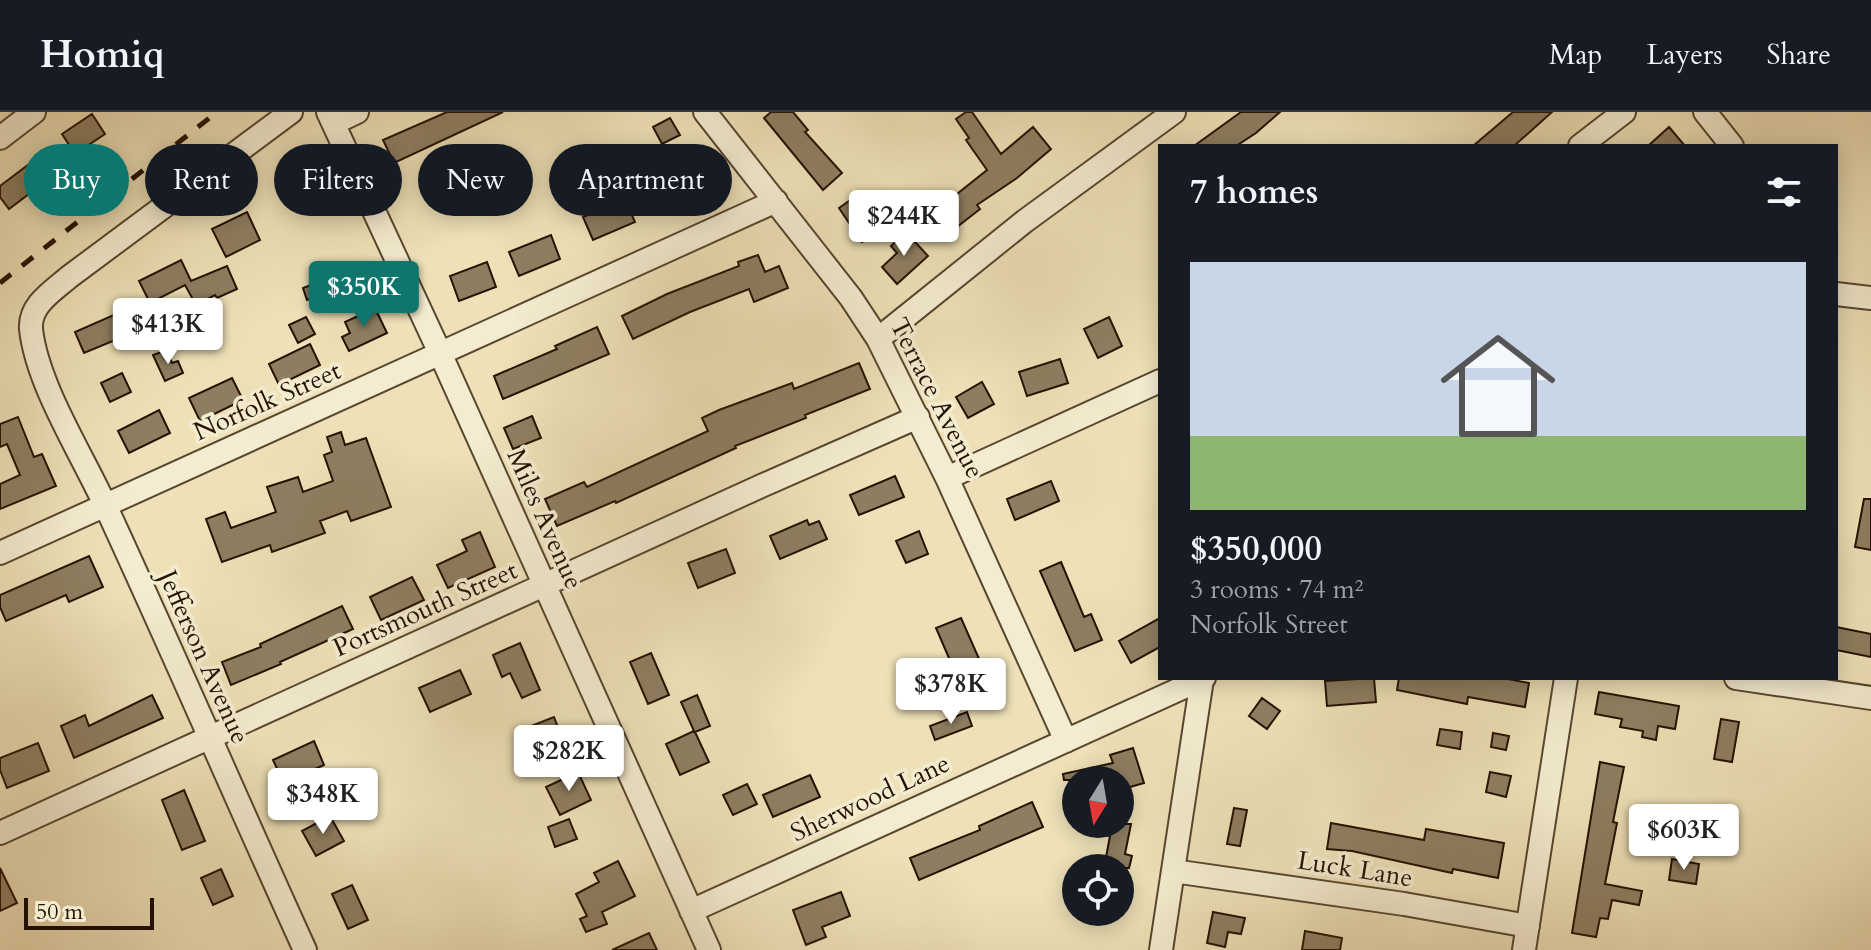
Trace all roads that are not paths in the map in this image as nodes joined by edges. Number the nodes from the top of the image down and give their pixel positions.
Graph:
1 (34, 112) edge
2 (291, 112) edge
3 (357, 112) edge
4 (1174, 112) edge
5 (1624, 112) edge
6 (1705, 112) edge
7 (713, 115) edge
8 (331, 117) edge
9 (0, 138) edge
10 (1583, 144) edge
11 (1730, 144) edge
12 (776, 201) junction
13 (1838, 294) edge
14 (1871, 298) edge
15 (878, 339) junction
16 (440, 353) junction
17 (1158, 382) edge
18 (918, 417) junction
19 (947, 478) junction
20 (105, 504) junction
21 (0, 553) edge
22 (544, 586) junction
23 (1199, 680) edge
24 (1203, 680) edge
25 (1566, 680) edge
26 (1750, 680) edge
27 (1871, 698) edge
28 (208, 737) junction
29 (1066, 741) junction
30 (0, 833) edge
31 (1173, 871) junction
32 (691, 911) junction
33 (1528, 926) junction
34 (305, 950) edge
35 (709, 950) edge
36 (1161, 950) edge
37 (1524, 950) edge

1 - 9 street
2 - 20 street, Jefferson Avenue
3 - 8 street
4 - 15 street
5 - 10 street
6 - 11 street
7 - 12 street, Terrace Avenue
8 - 16 street, Miles Avenue
12 - 15 street, Terrace Avenue
12 - 16 street, Norfolk Street
13 - 14 street
15 - 18 street, Terrace Avenue
16 - 20 street, Norfolk Street
16 - 22 street, Miles Avenue
17 - 19 street
18 - 19 street, Terrace Avenue
18 - 22 street, Portsmouth Street
19 - 29 street, Terrace Avenue
20 - 21 street, Norfolk Street
20 - 28 street, Jefferson Avenue
22 - 28 street, Portsmouth Street
22 - 32 street, Miles Avenue
23 - 29 street, Sherwood Lane
24 - 31 street
25 - 33 street
26 - 27 street
28 - 30 street, Portsmouth Street
28 - 34 street, Jefferson Avenue
29 - 32 street, Sherwood Lane
31 - 33 street, Luck Lane
31 - 36 street
32 - 35 street, Miles Avenue
33 - 37 street

